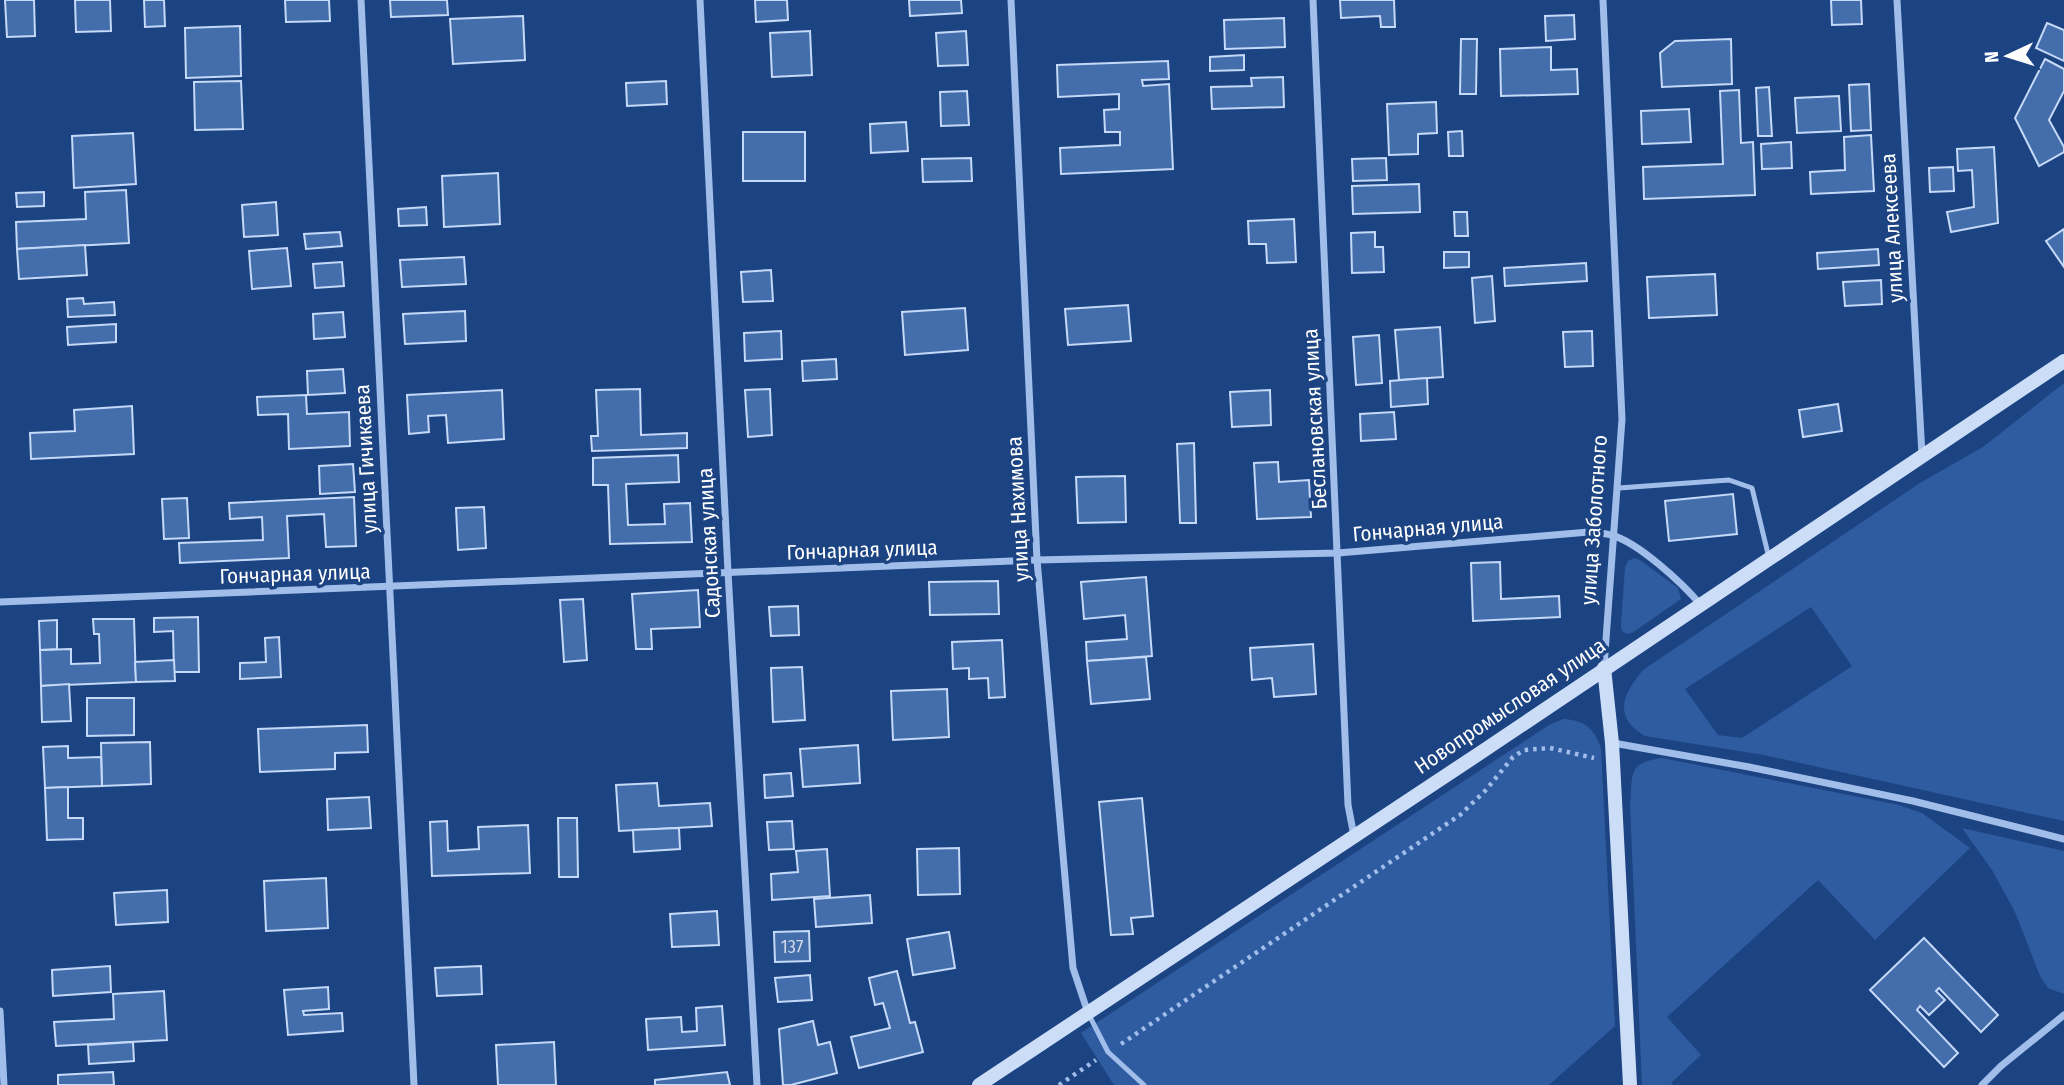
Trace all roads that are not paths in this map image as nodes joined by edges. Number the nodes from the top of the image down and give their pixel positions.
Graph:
1 (361, 0) edge
2 (700, 0) edge
3 (1011, 0) edge
4 (1312, 0) edge
5 (1603, 0) edge
6 (1898, 0) edge
7 (2064, 361) edge
8 (1922, 455) junction
9 (1619, 488) junction
10 (1613, 536) junction
11 (1338, 553) junction
12 (1769, 559) junction
13 (1038, 561) junction
14 (728, 572) junction
15 (390, 588) junction
16 (0, 602) edge
17 (1700, 604) junction
18 (1604, 668) junction
19 (1612, 743) junction
20 (1354, 836) junction
21 (2064, 839) edge
22 (0, 1011) edge
23 (1088, 1013) junction
24 (2064, 1015) edge
25 (4, 1085) edge
26 (414, 1085) edge
27 (757, 1085) edge
28 (979, 1085) edge
29 (1144, 1085) edge
30 (1630, 1085) edge
31 (1982, 1085) edge

1 - 15 street, улица Гичикаева
2 - 14 street, Садонская улица
3 - 13 street, улица Нахимова
4 - 11 street, Беслановская улица
5 - 9 street, улица Заболотного
6 - 8 street, улица Алексеева
7 - 8 main road, Новопромысловая улица
8 - 12 main road, Новопромысловая улица
9 - 10 street, улица Заболотного
9 - 12 lane
10 - 11 street, Гончарная улица
10 - 17 street, Гончарная улица
10 - 18 street, улица Заболотного
11 - 13 street, Гончарная улица
11 - 20 street, Беслановская улица
12 - 17 main road, Новопромысловая улица
13 - 14 street, Гончарная улица
13 - 23 street, улица Нахимова
14 - 15 street, Гончарная улица
14 - 27 street, Садонская улица
15 - 16 street, Гончарная улица
15 - 26 street, улица Гичикаева
17 - 18 main road, Новопромысловая улица
18 - 19 main road, улица Заболотного
18 - 20 main road, Новопромысловая улица
19 - 21 street
19 - 30 main road, улица Заболотного
20 - 23 main road, Новопромысловая улица
22 - 25 street
23 - 28 main road, Новопромысловая улица
23 - 29 lane
24 - 31 street

